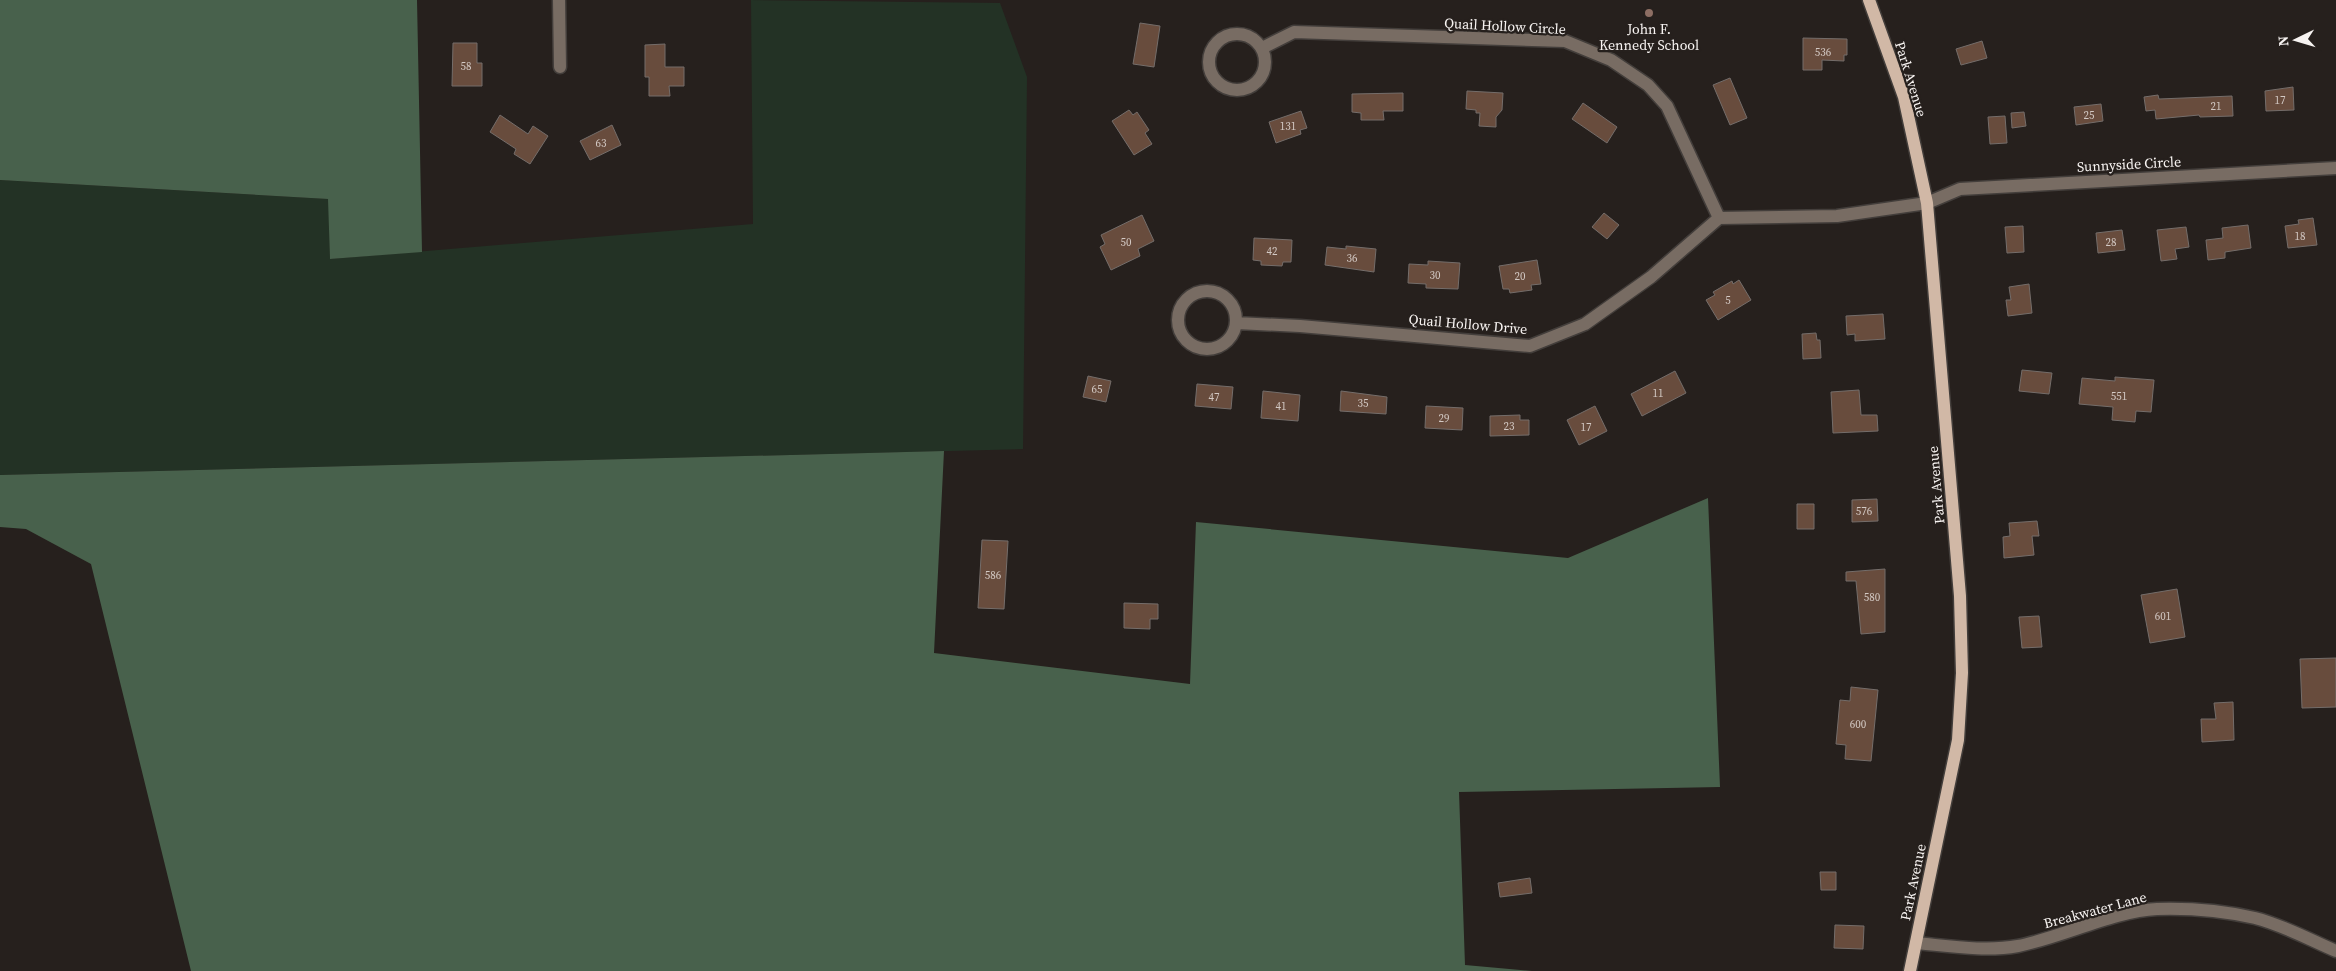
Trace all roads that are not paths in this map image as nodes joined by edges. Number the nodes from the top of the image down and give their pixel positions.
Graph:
1 (559, 0) edge
2 (1869, 0) edge
3 (1262, 48) junction
4 (560, 67) dead end
5 (2336, 168) edge
6 (1927, 202) junction
7 (1719, 218) junction
8 (1236, 323) junction
9 (1916, 942) junction
10 (2336, 951) edge
11 (1910, 971) edge

1 - 4 street
2 - 6 main road, Park Avenue
3 - 3 street
3 - 7 street, Quail Hollow Circle
5 - 6 street, Sunnyside Circle
6 - 7 street
6 - 9 main road, Park Avenue
7 - 8 street, Quail Hollow Drive
8 - 8 street
9 - 10 street, Breakwater Lane
9 - 11 main road, Park Avenue

